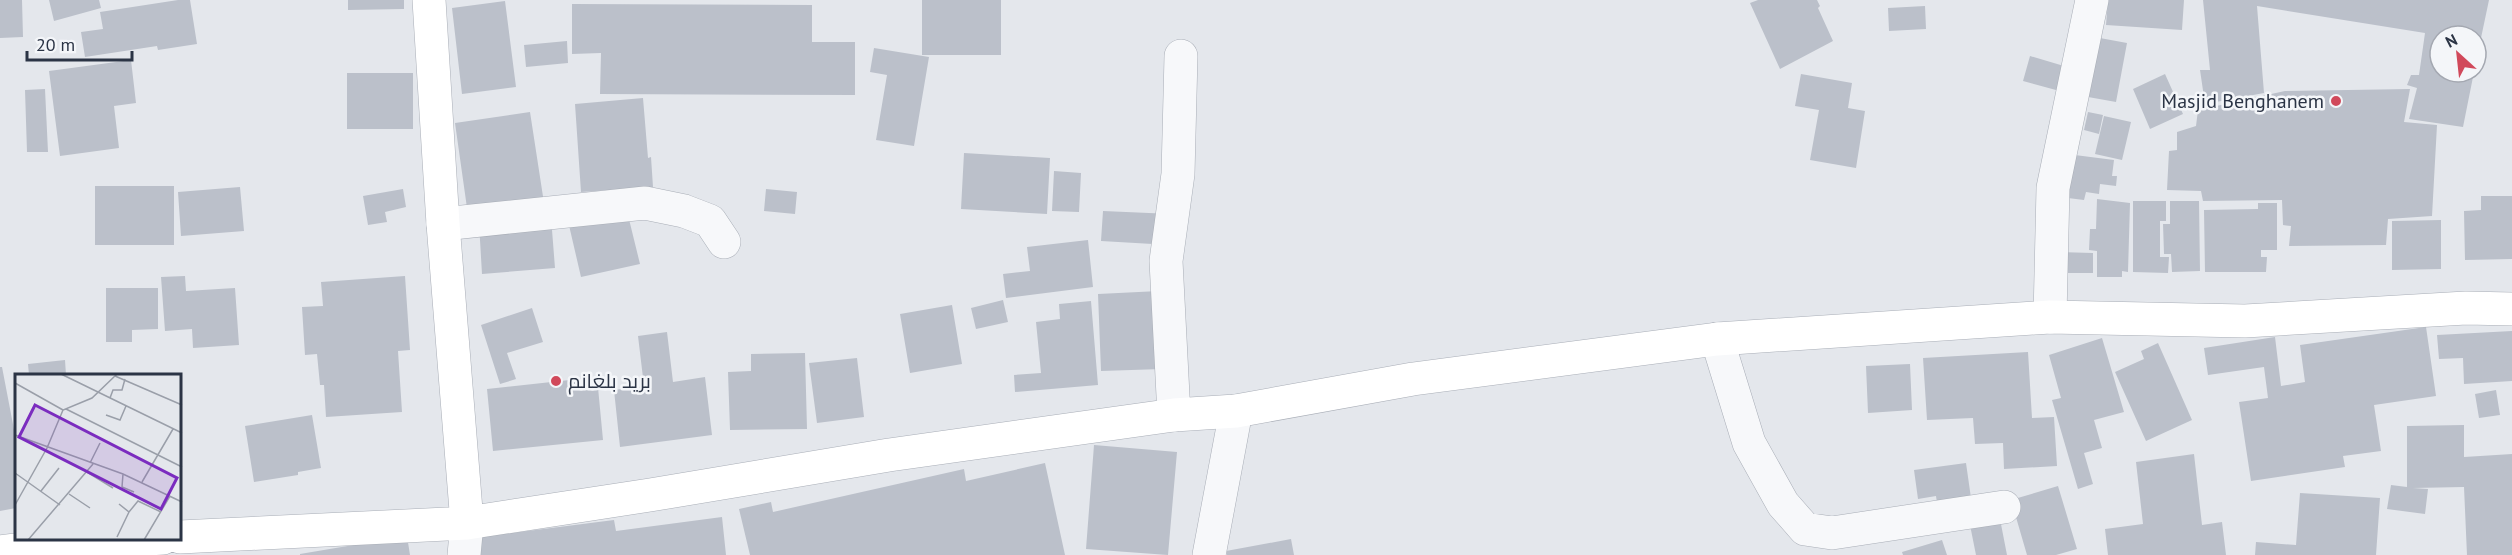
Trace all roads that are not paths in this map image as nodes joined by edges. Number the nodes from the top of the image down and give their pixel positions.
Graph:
1 (429, 0) edge
2 (2092, 0) edge
3 (1181, 56) dead end
4 (443, 224) junction
5 (724, 242) dead end
6 (2512, 309) edge
7 (2050, 317) junction
8 (1717, 339) junction
9 (1236, 411) junction
10 (1174, 415) junction
11 (2004, 507) dead end
12 (466, 523) junction
13 (182, 537) edge
14 (144, 540) edge
15 (46, 550) edge
16 (0, 552) edge
17 (464, 555) edge
18 (1209, 555) edge

1 - 4 main road
2 - 7 street
3 - 10 street
4 - 5 street
4 - 12 main road
6 - 7 main road
7 - 8 main road
8 - 9 main road
8 - 11 street
9 - 10 main road
9 - 18 street
10 - 12 main road
12 - 13 main road
12 - 17 street
14 - 15 main road
15 - 16 main road

